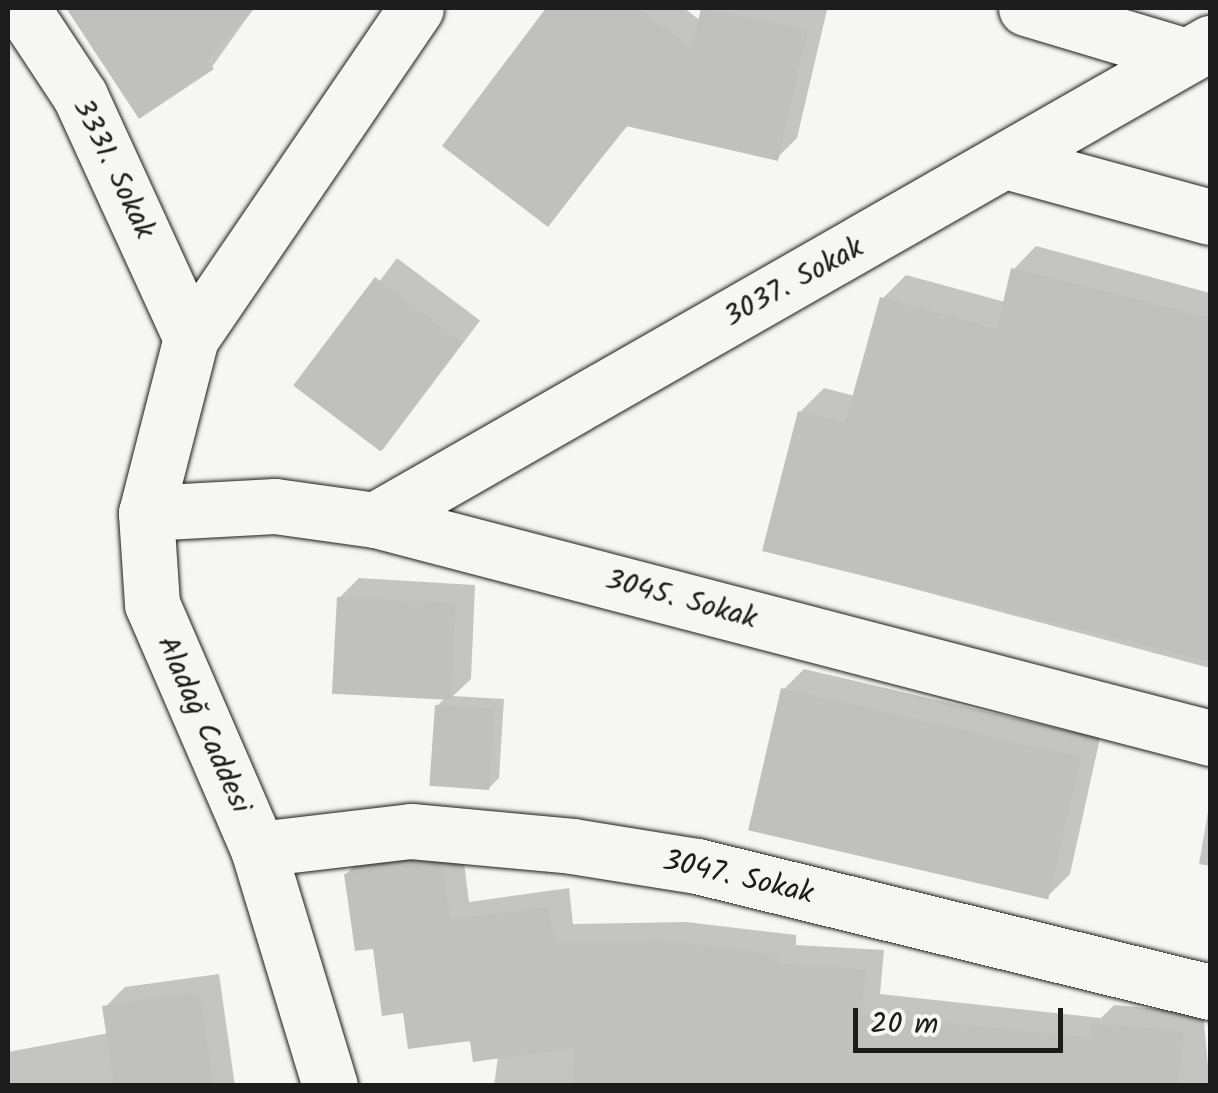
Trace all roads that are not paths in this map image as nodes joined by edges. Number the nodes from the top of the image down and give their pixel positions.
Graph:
1 (22, 8) edge
2 (416, 8) edge
3 (1026, 8) edge
4 (1198, 49) edge
5 (1009, 162) junction
6 (1210, 217) edge
7 (191, 338) junction
8 (146, 514) junction
9 (375, 520) junction
10 (1210, 738) edge
11 (258, 849) junction
12 (1210, 992) edge
13 (330, 1086) edge

1 - 7 street, 3331. Sokak
2 - 7 street, Aladağ Caddesi
3 - 4 street
4 - 5 street, 3037. Sokak
5 - 6 street
5 - 9 street, 3037. Sokak
7 - 8 street, Aladağ Caddesi
8 - 9 street, 3045. Sokak
8 - 11 street, Aladağ Caddesi
9 - 10 street, 3045. Sokak
11 - 12 street, 3047. Sokak
11 - 13 street, Aladağ Caddesi

